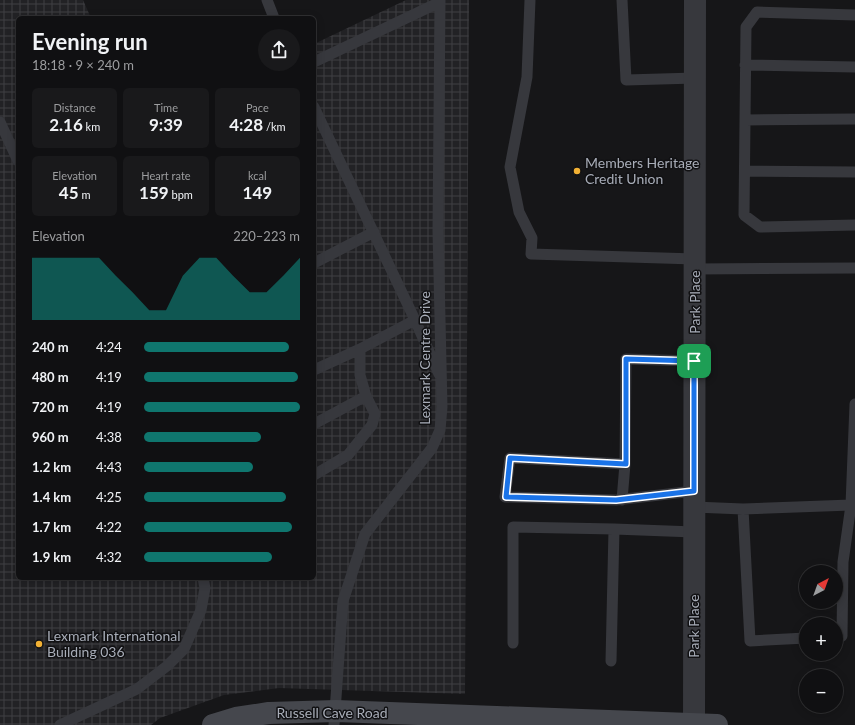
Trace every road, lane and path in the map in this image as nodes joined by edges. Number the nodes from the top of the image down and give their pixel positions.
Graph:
1 (266, 0) edge
2 (530, 0) edge
3 (622, 0) edge
4 (695, 0) edge
5 (440, 1) edge
6 (855, 15) edge
7 (273, 16) edge
8 (316, 61) edge
9 (745, 65) junction
10 (855, 67) edge
11 (695, 78) junction
12 (316, 110) edge
13 (855, 119) edge
14 (745, 120) junction
15 (0, 122) edge
16 (16, 157) edge
17 (745, 171) junction
18 (855, 172) edge
19 (855, 225) edge
20 (374, 232) junction
21 (316, 262) edge
22 (695, 264) junction
23 (855, 268) edge
24 (416, 320) junction
25 (360, 349) junction
26 (694, 361) junction
27 (316, 369) edge
28 (441, 378) junction
29 (366, 396) junction
30 (855, 404) edge
31 (316, 423) edge
32 (626, 464) junction
33 (316, 474) edge
34 (694, 499) junction
35 (622, 500) junction
36 (854, 505) edge
37 (744, 509) junction
38 (614, 529) junction
39 (694, 532) junction
40 (203, 580) edge
41 (842, 617) edge
42 (799, 638) edge
43 (513, 643) dead end
44 (611, 661) dead end
45 (335, 718) edge
46 (574, 722) edge
47 (626, 723) edge
48 (694, 724) junction
49 (60, 725) edge
50 (213, 725) edge
51 (717, 725) edge

1 - 7 lane
2 - 22 lane
3 - 11 lane
4 - 11 street, Park Place
5 - 8 lane
5 - 28 lane, Lexmark Centre Drive
6 - 9 lane
9 - 10 lane
9 - 14 lane
11 - 22 street, Park Place
12 - 20 lane
13 - 14 lane
14 - 17 lane
15 - 16 lane
17 - 18 lane
17 - 19 lane
20 - 21 lane
20 - 24 lane
22 - 23 lane
22 - 26 street, Park Place
24 - 25 lane
24 - 28 lane
25 - 27 lane
25 - 29 lane
26 - 32 lane
26 - 34 street, Park Place
28 - 45 lane, Lexmark Centre Drive
29 - 31 lane
29 - 33 lane
30 - 36 lane
32 - 35 lane
32 - 35 lane
34 - 35 lane
34 - 37 lane
34 - 39 street, Park Place
36 - 37 lane
36 - 41 lane
37 - 42 lane
38 - 39 lane
38 - 43 lane
38 - 44 lane
39 - 48 street, Park Place
40 - 49 lane
45 - 46 street, Russell Cave Road
45 - 50 street, Russell Cave Road
46 - 47 street, Russell Cave Road
47 - 48 street, Russell Cave Road
48 - 51 street, Russell Cave Road

